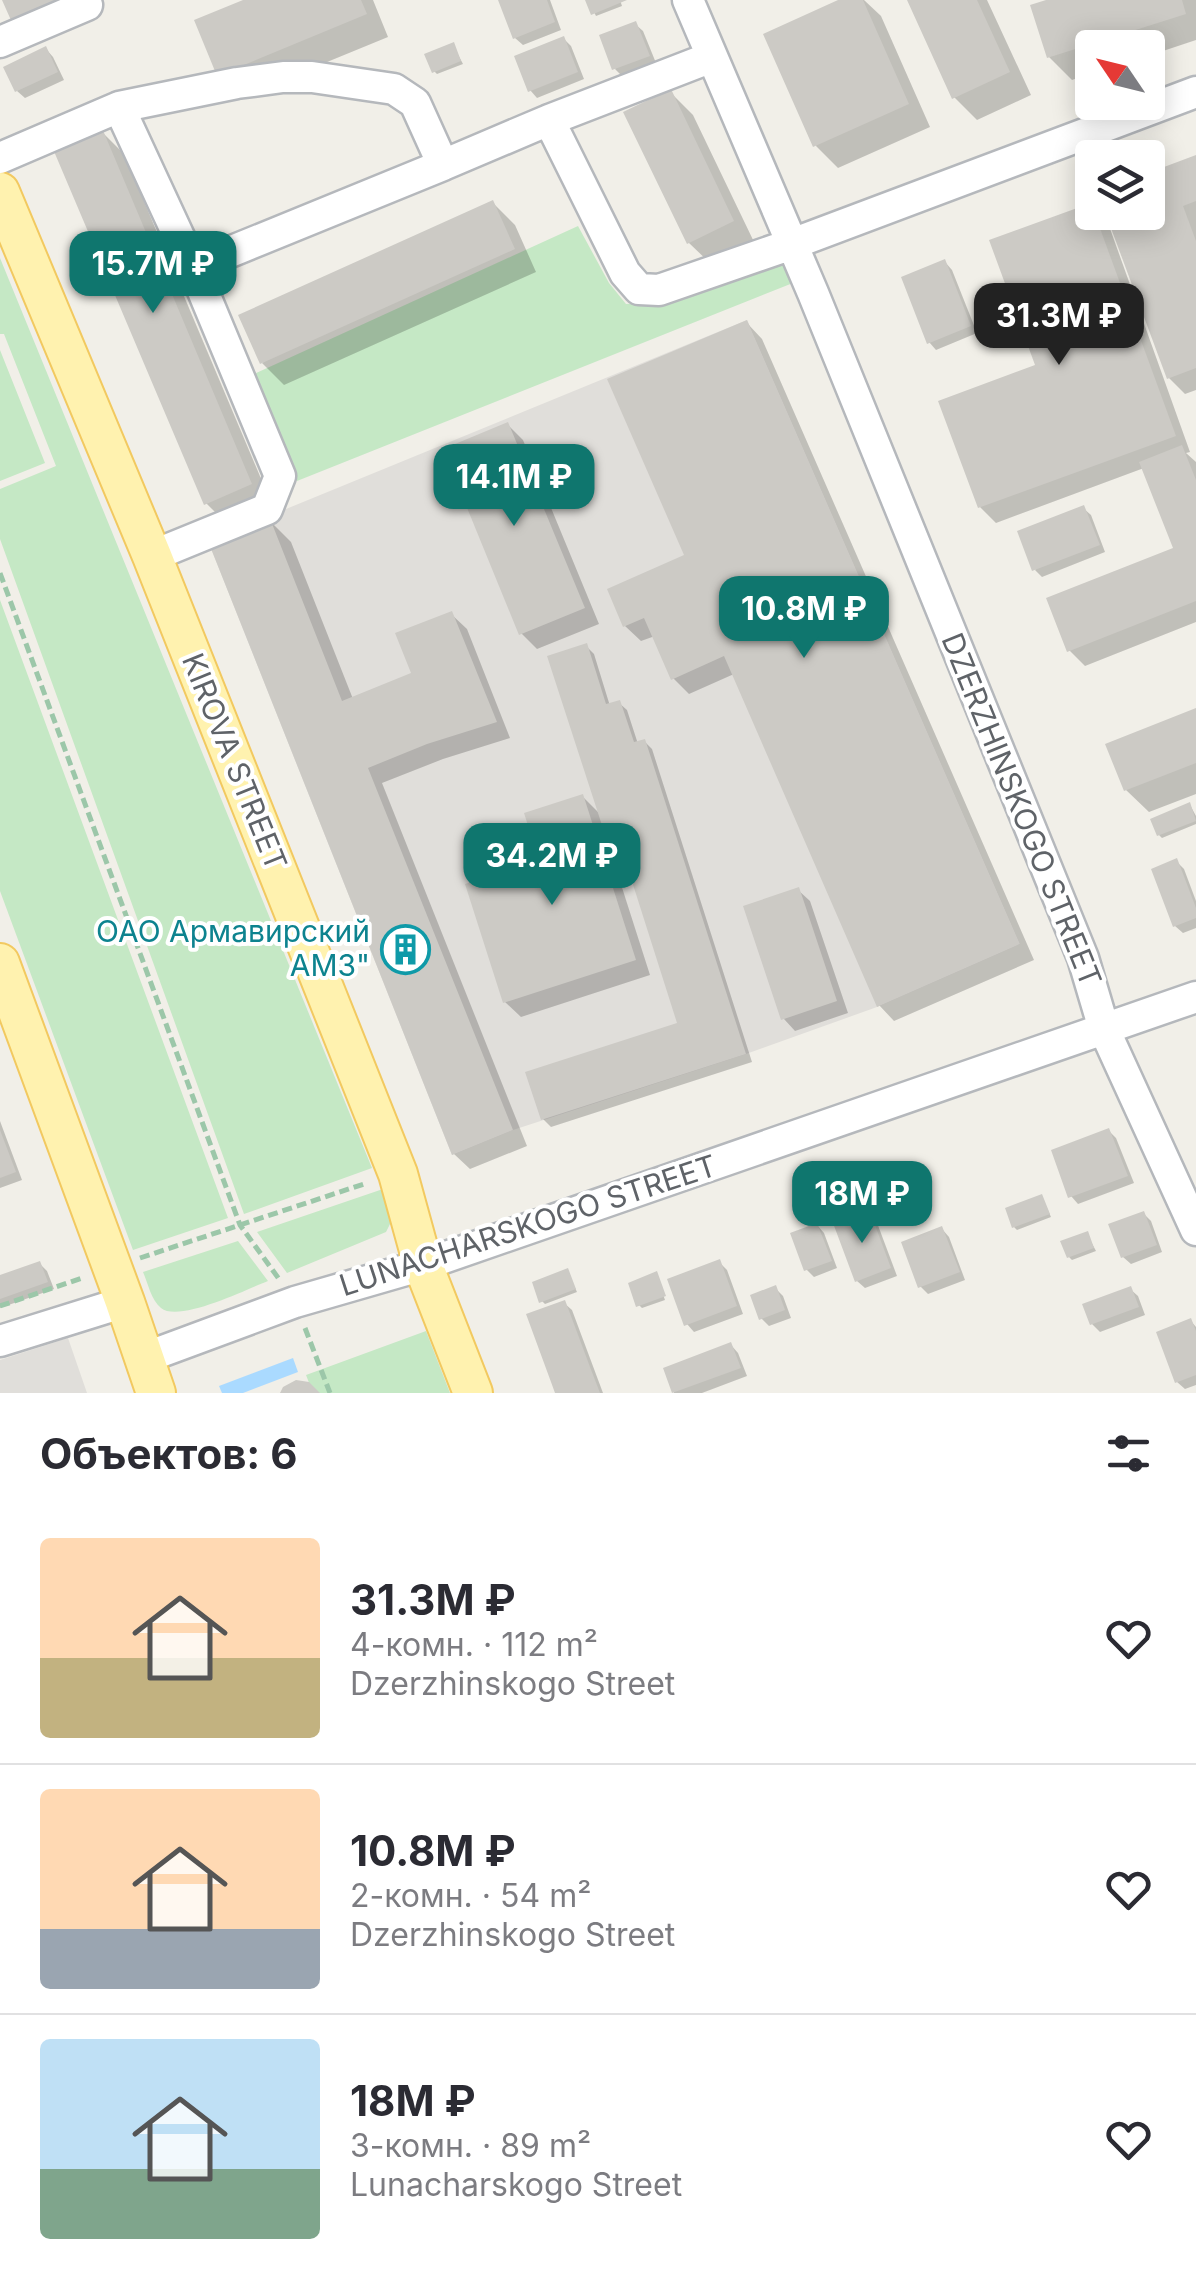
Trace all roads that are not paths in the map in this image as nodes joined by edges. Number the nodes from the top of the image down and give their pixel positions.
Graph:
1 (85, 0) edge
2 (688, 0) edge
3 (0, 42) edge
4 (712, 56) junction
5 (1196, 92) edge
6 (119, 107) junction
7 (548, 120) junction
8 (0, 158) edge
9 (443, 165) junction
10 (0, 192) edge
11 (792, 244) junction
12 (193, 267) junction
13 (152, 556) junction
14 (0, 964) edge
15 (1196, 997) edge
16 (1104, 1030) junction
17 (1196, 1230) edge
18 (424, 1265) junction
19 (125, 1302) junction
20 (0, 1341) edge
21 (150, 1376) edge
22 (474, 1393) edge

1 - 3 street
2 - 4 street, DZERZHINSKOGO STREET
4 - 7 street
4 - 11 street, DZERZHINSKOGO STREET
5 - 11 street
6 - 8 street
6 - 9 street
6 - 12 street
7 - 9 street
7 - 11 street
9 - 12 street
10 - 13 main road, KIROVA STREET
11 - 16 street, DZERZHINSKOGO STREET
12 - 13 street
13 - 18 main road, KIROVA STREET
14 - 19 main road
15 - 16 street, LUNACHARSKOGO STREET
16 - 17 street, DZERZHINSKOGO STREET
16 - 18 street, LUNACHARSKOGO STREET
18 - 21 street, LUNACHARSKOGO STREET
18 - 22 main road, KIROVA STREET
19 - 20 street
19 - 21 main road

